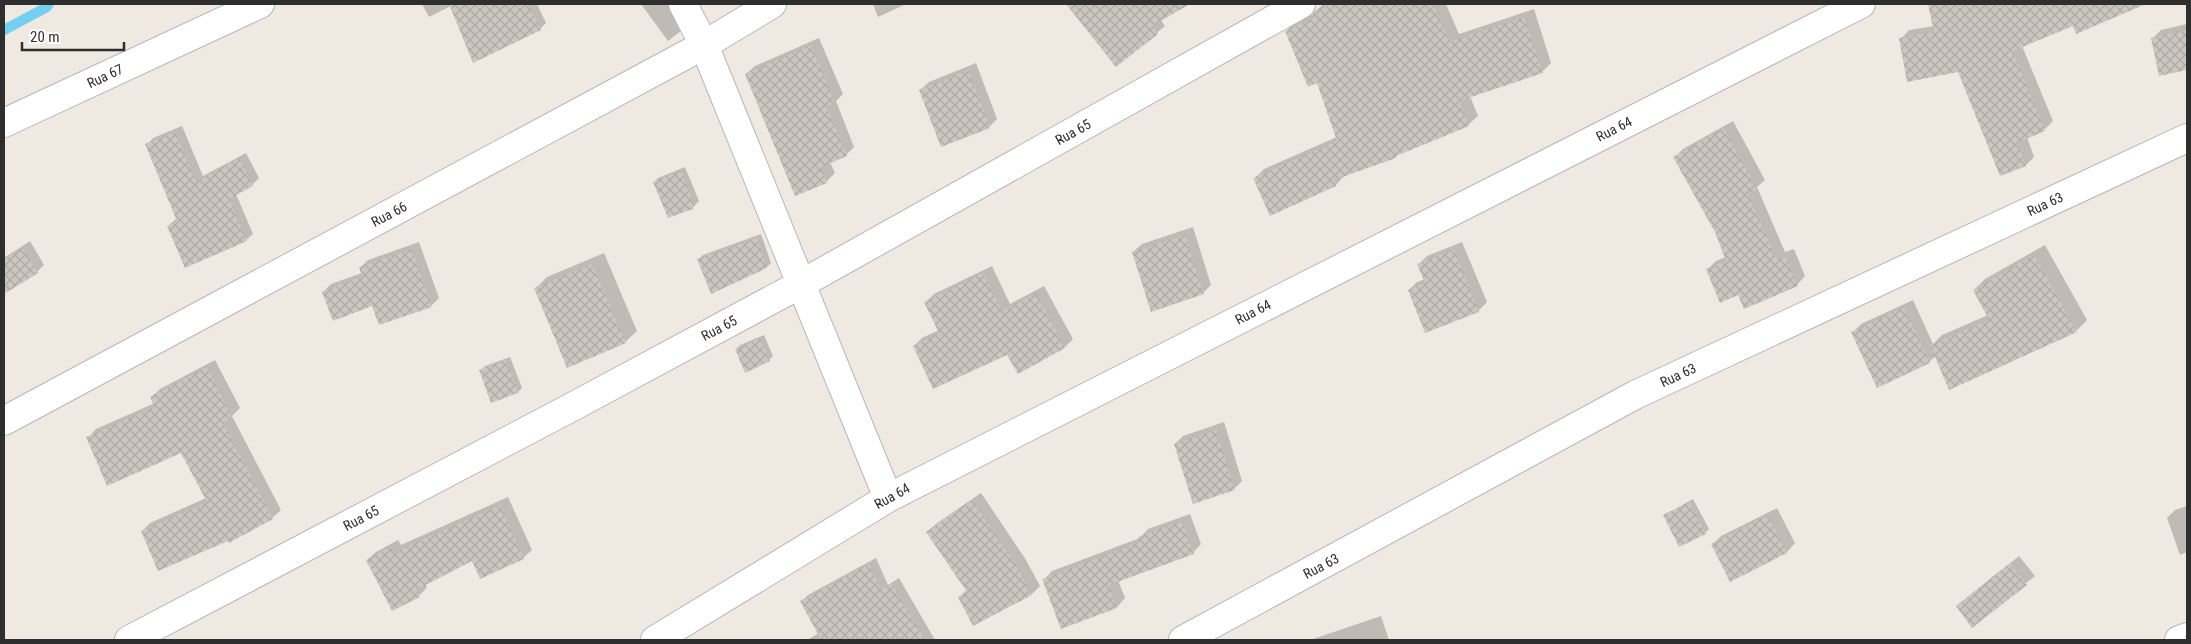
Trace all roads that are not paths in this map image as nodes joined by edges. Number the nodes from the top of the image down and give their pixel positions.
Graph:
1 (260, 4) edge
2 (683, 4) edge
3 (772, 4) edge
4 (1301, 4) edge
5 (1862, 4) edge
6 (704, 45) junction
7 (4, 123) edge
8 (2187, 138) edge
9 (801, 284) junction
10 (4, 421) edge
11 (888, 498) junction
12 (2187, 637) edge
13 (129, 640) edge
14 (655, 640) edge
15 (1183, 640) edge
16 (2179, 640) edge

1 - 7 street, Rua 67
2 - 6 street
3 - 6 street, Rua 66
4 - 9 street, Rua 65
5 - 11 street, Rua 64
6 - 9 street
6 - 10 street, Rua 66
8 - 15 street, Rua 63
9 - 11 street
9 - 13 street, Rua 65
11 - 14 street, Rua 64
12 - 16 street

